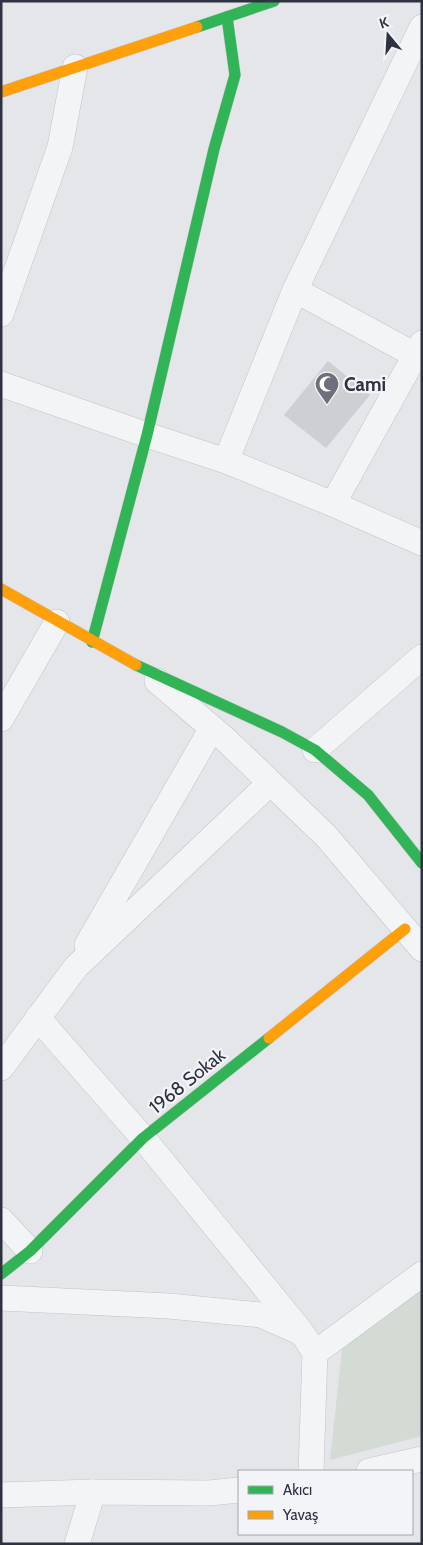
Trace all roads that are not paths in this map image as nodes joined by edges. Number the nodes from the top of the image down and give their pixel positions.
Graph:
1 (274, 1) edge
2 (227, 17) junction
3 (422, 27) edge
4 (75, 67) junction
5 (1, 92) edge
6 (295, 290) junction
7 (1, 314) edge
8 (418, 349) edge
9 (1, 384) edge
10 (146, 435) junction
11 (226, 461) junction
12 (333, 504) junction
13 (422, 543) edge
14 (1, 589) edge
15 (57, 622) junction
16 (92, 642) junction
17 (422, 657) edge
18 (146, 671) junction
19 (1, 719) edge
20 (212, 728) junction
21 (315, 750) junction
22 (270, 783) junction
23 (422, 863) edge
24 (414, 924) edge
25 (422, 949) edge
26 (72, 972) junction
27 (38, 1018) junction
28 (1, 1068) edge
29 (143, 1138) junction
30 (1, 1220) edge
31 (30, 1251) junction
32 (1, 1274) edge
33 (422, 1274) edge
34 (1, 1298) edge
35 (309, 1343) junction
36 (422, 1459) edge
37 (311, 1470) edge
38 (373, 1470) edge
39 (238, 1490) edge
40 (93, 1492) junction
41 (1, 1495) edge
42 (77, 1544) edge

1 - 2 street
2 - 4 street
2 - 10 street
3 - 6 street
4 - 5 street
4 - 7 street
6 - 8 street
6 - 11 street
8 - 12 street
9 - 10 street
10 - 11 street
10 - 16 street
11 - 12 street
12 - 13 street
14 - 15 street
15 - 16 street
15 - 19 street
16 - 18 street
17 - 21 street
18 - 20 street
18 - 21 street
20 - 22 street
20 - 26 street
21 - 23 street
22 - 24 street
22 - 26 street
24 - 25 street
24 - 29 street, 1968 Sokak
26 - 27 street
27 - 28 street
27 - 29 street
29 - 31 street, 1968 Sokak
29 - 35 street
30 - 31 street
31 - 32 street, 1968 Sokak
33 - 35 street
34 - 35 street
35 - 37 street
36 - 38 street
39 - 40 street
40 - 41 street
40 - 42 street

